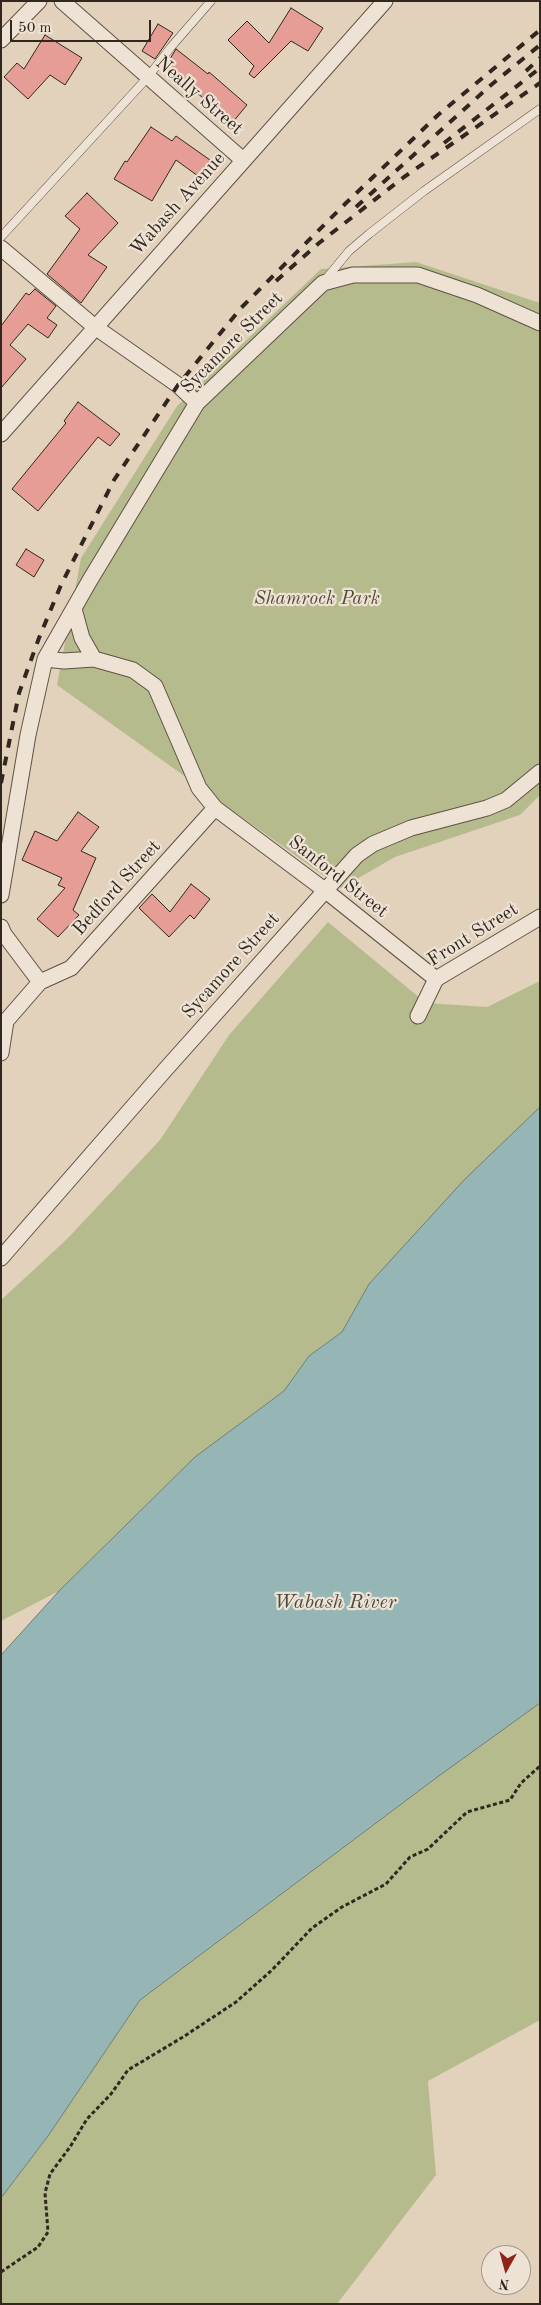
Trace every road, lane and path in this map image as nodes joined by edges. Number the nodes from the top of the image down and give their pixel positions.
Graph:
1 (39, 1) edge
2 (62, 1) edge
3 (211, 1) edge
4 (385, 1) edge
5 (1, 40) edge
6 (148, 77) junction
7 (540, 109) edge
8 (243, 160) junction
9 (1, 237) edge
10 (1, 248) edge
11 (323, 282) junction
12 (540, 323) edge
13 (95, 327) junction
14 (197, 403) junction
15 (1, 434) edge
16 (74, 609) junction
17 (45, 659) junction
18 (94, 659) junction
19 (540, 772) edge
20 (215, 808) junction
21 (326, 891) junction
22 (1, 895) edge
23 (540, 917) edge
24 (1, 927) edge
25 (436, 979) junction
26 (40, 982) junction
27 (418, 1016) dead end
28 (1, 1053) edge
29 (1, 1258) edge
30 (540, 1766) edge
31 (1, 2272) edge

1 - 5 street
2 - 6 street, Neally Street
3 - 6 lane
4 - 8 street, Wabash Avenue
6 - 8 street, Neally Street
6 - 9 lane
7 - 11 lane
8 - 13 street, Wabash Avenue
10 - 13 street
11 - 12 street
11 - 14 street, Sycamore Street
13 - 14 street
13 - 15 street, Wabash Avenue
14 - 16 street, Sycamore Street
16 - 17 street, Sycamore Street
16 - 18 street
17 - 18 street, Sanford Street
17 - 22 street, Sycamore Street
18 - 20 street, Sanford Street
19 - 21 street, Sycamore Street
20 - 21 street, Sanford Street
20 - 26 street, Bedford Street
21 - 25 street, Sanford Street
21 - 29 street, Sycamore Street
23 - 25 street, Front Street
24 - 26 street
25 - 27 street, Front Street
26 - 28 street, Bedford Street
30 - 31 path

